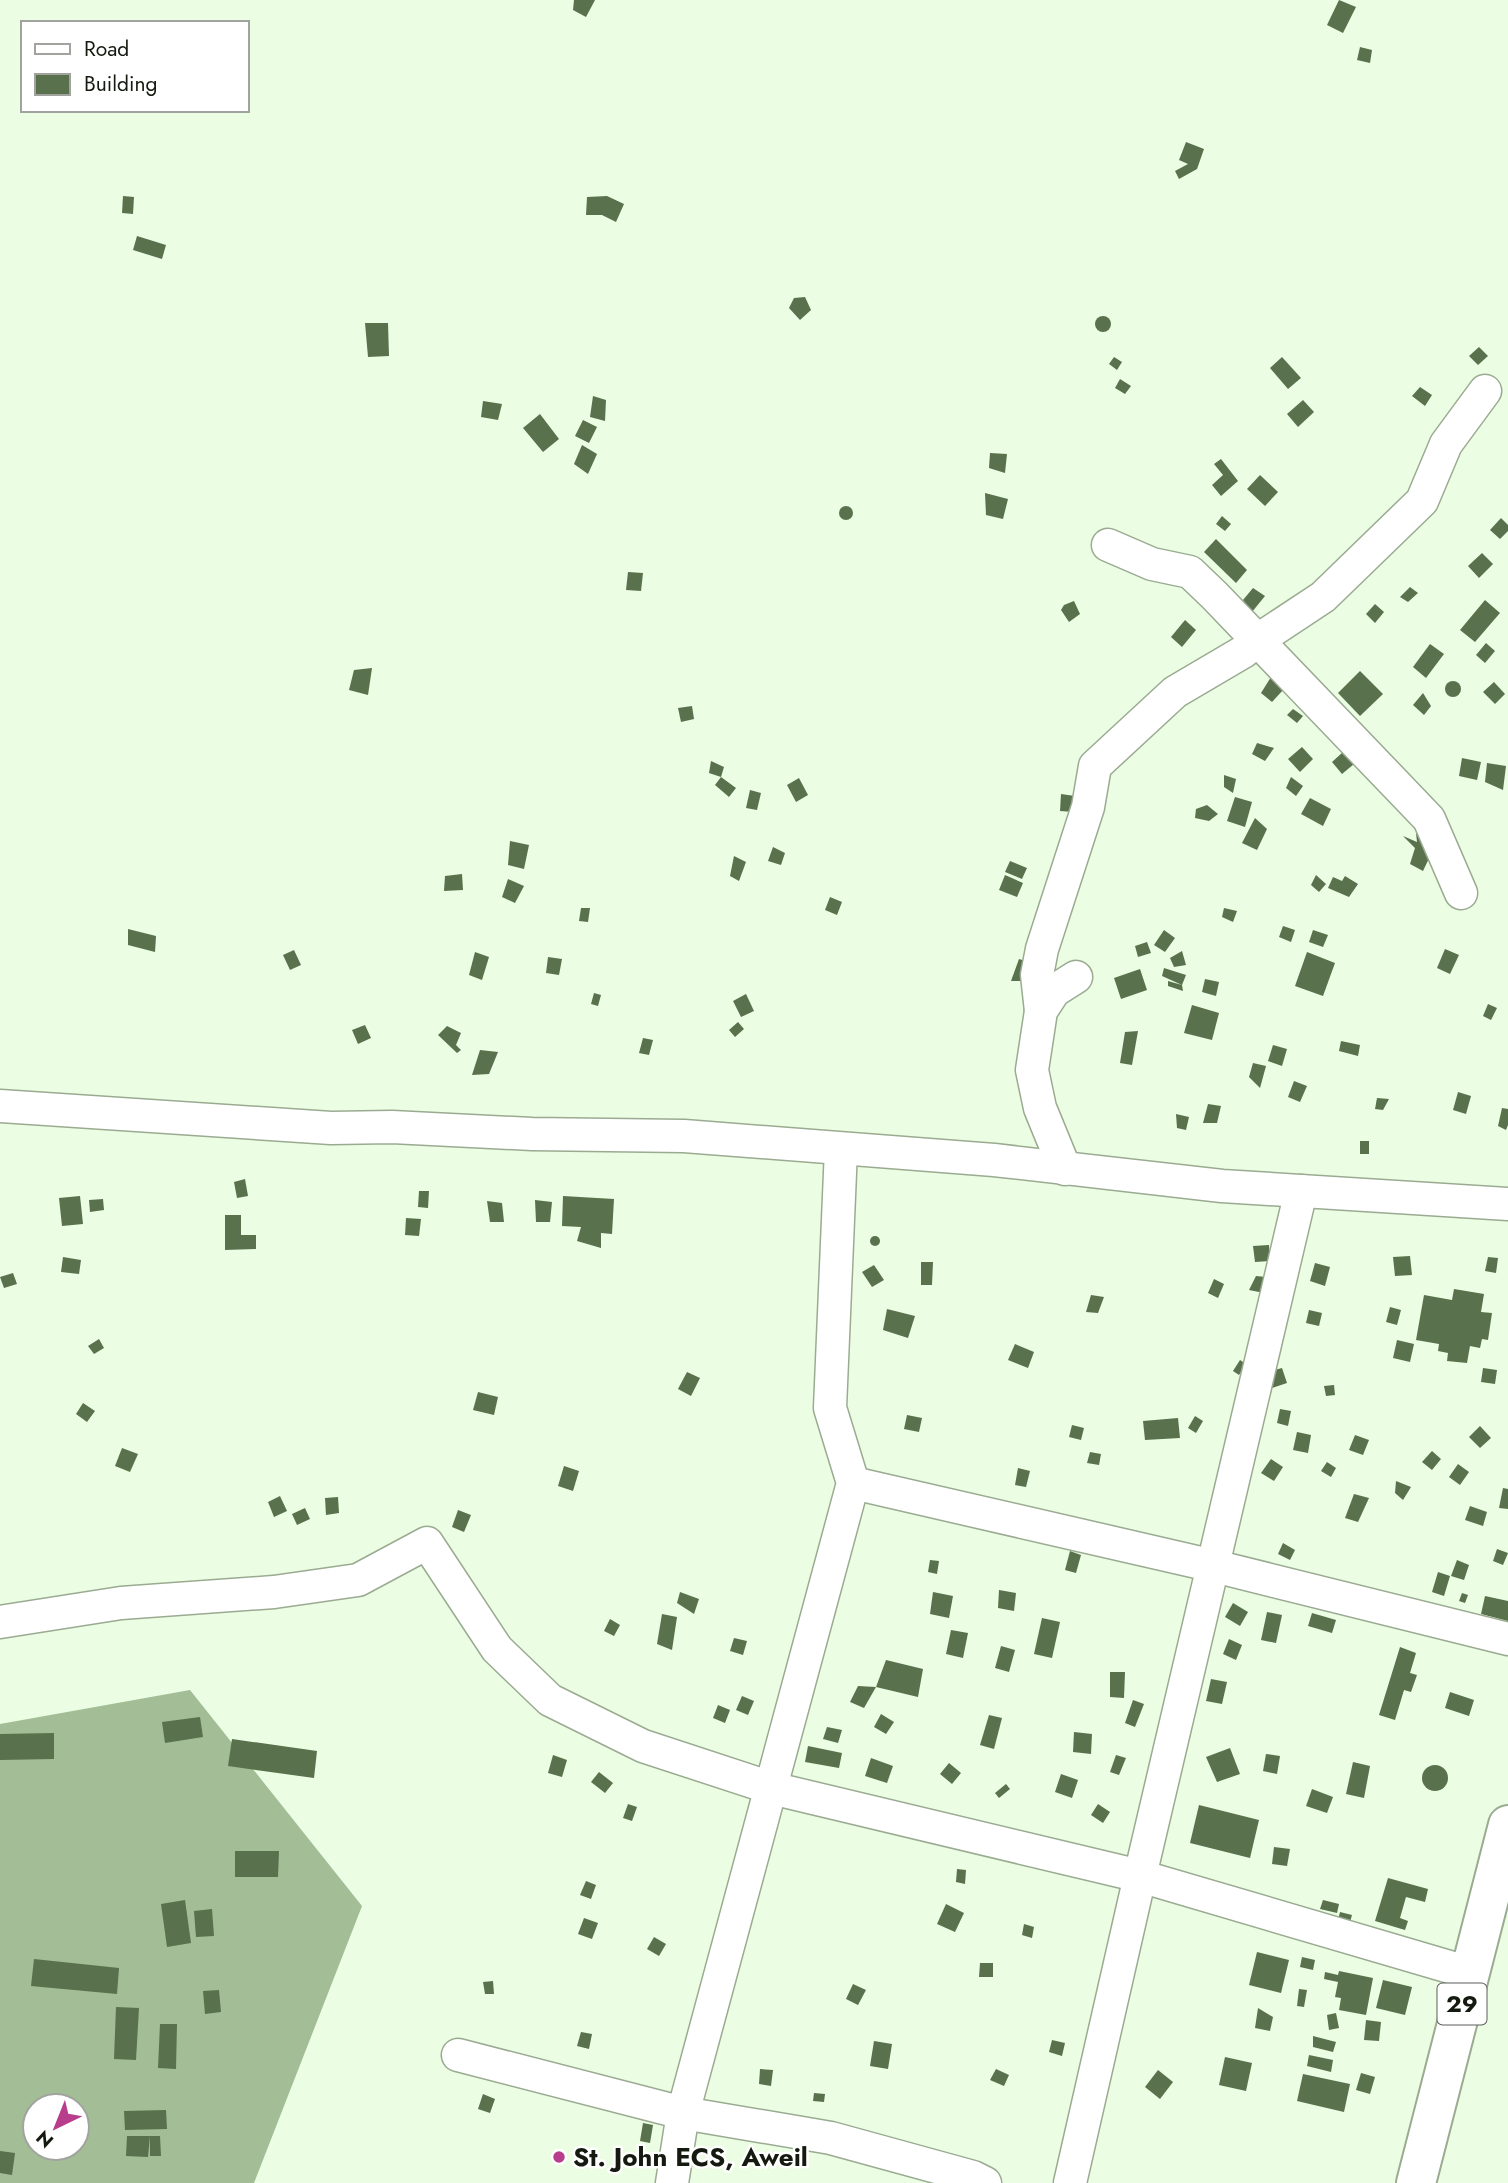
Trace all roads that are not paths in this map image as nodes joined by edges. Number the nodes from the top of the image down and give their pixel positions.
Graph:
1 (1485, 391) dead end
2 (1108, 545) dead end
3 (1258, 640) junction
4 (1461, 893) dead end
5 (1076, 976) dead end
6 (1041, 1011) junction
7 (0, 1106) edge
8 (841, 1149) junction
9 (1065, 1169) junction
10 (1301, 1191) junction
11 (1508, 1204) edge
12 (853, 1483) junction
13 (1214, 1566) junction
14 (0, 1622) edge
15 (1508, 1639) edge
16 (771, 1788) junction
17 (1508, 1825) edge
18 (1140, 1876) junction
19 (1470, 1973) junction
20 (458, 2054) dead end
21 (683, 2112) junction
22 (672, 2183) edge
23 (985, 2183) edge
24 (1070, 2183) edge
25 (1416, 2183) edge

1 - 3 street
2 - 3 street
3 - 4 street
3 - 6 street
5 - 6 street
6 - 9 street
7 - 8 street
8 - 9 street
8 - 12 street
9 - 10 street
10 - 11 street
10 - 13 street
12 - 13 street
12 - 16 street
13 - 15 street
13 - 18 street
14 - 16 street
16 - 18 street
16 - 21 street
17 - 19 main road, 29
18 - 19 street
18 - 24 street
19 - 25 main road, 29
20 - 21 street
21 - 22 street
21 - 23 street

